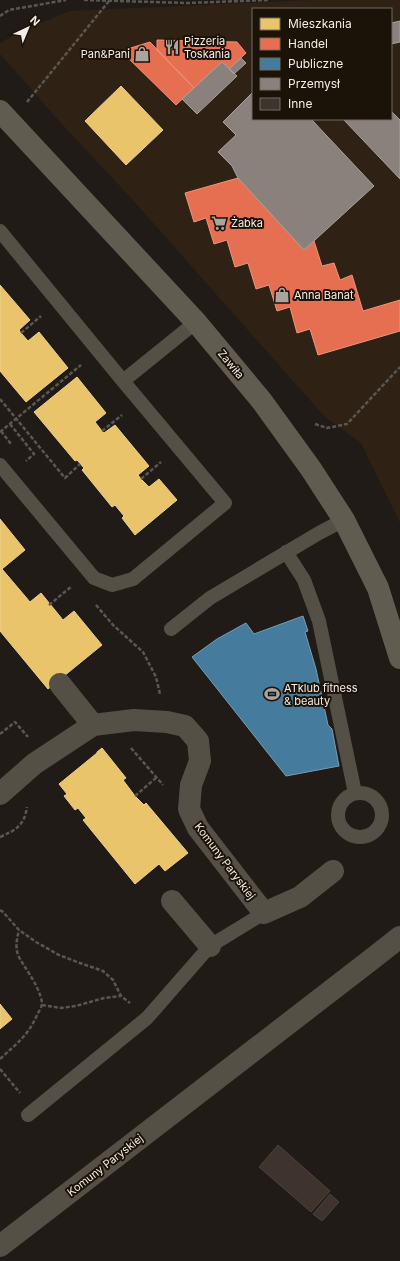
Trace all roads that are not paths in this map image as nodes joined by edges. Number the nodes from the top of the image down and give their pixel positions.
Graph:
1 (7, 113) edge
2 (0, 231) edge
3 (196, 322) junction
4 (123, 381) junction
5 (0, 464) edge
6 (344, 520) junction
7 (286, 552) junction
8 (171, 629) dead end
9 (400, 658) edge
10 (60, 684) dead end
11 (93, 725) junction
12 (355, 793) dead end
13 (0, 794) edge
14 (333, 871) dead end
15 (172, 901) dead end
16 (264, 913) junction
17 (400, 937) edge
18 (210, 946) junction
19 (31, 1113) road end
20 (0, 1246) edge

1 - 3 street, Zawiła
2 - 4 lane
3 - 4 lane
3 - 6 street, Zawiła
4 - 5 lane
6 - 7 lane
6 - 9 street, Zawiła
7 - 8 lane
7 - 12 lane
10 - 11 street
11 - 13 street
11 - 16 street, Komuny Paryskiej
14 - 16 street
15 - 18 street
16 - 18 lane
17 - 20 street, Komuny Paryskiej
18 - 19 lane

